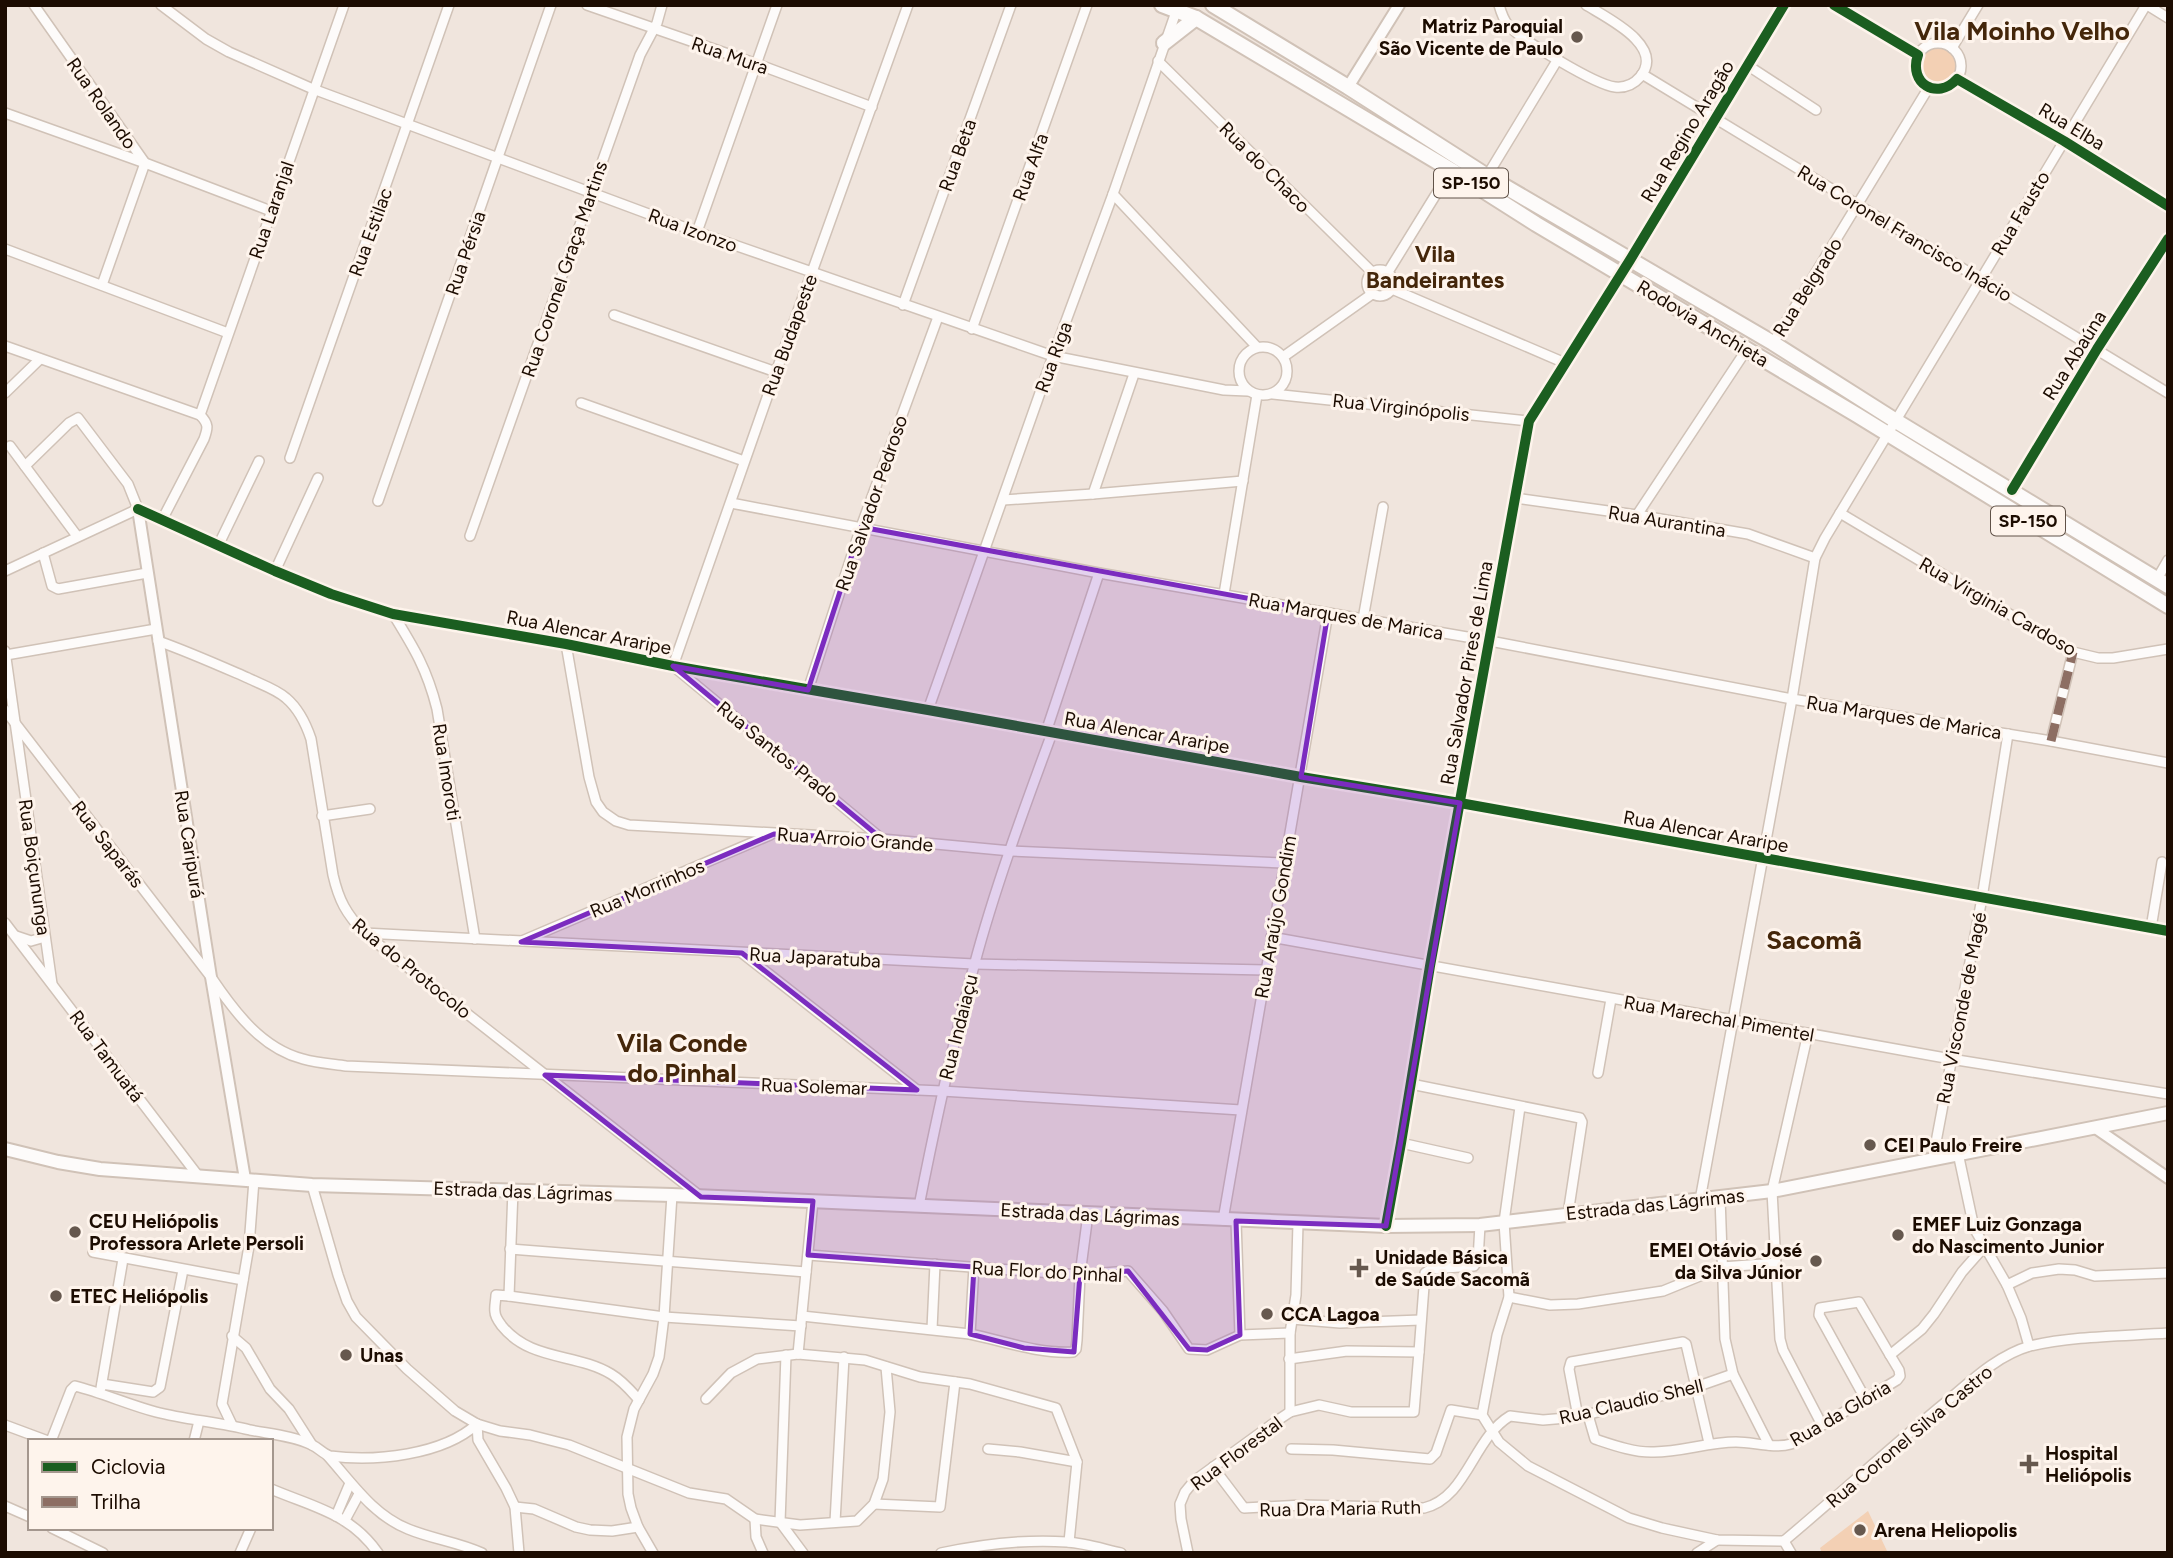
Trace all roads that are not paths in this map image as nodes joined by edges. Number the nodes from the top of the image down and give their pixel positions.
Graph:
1 (34, 5) edge
2 (161, 5) edge
3 (344, 5) edge
4 (449, 5) edge
5 (551, 5) edge
6 (587, 5) edge
7 (662, 5) edge
8 (777, 5) edge
9 (908, 5) edge
10 (1011, 5) edge
11 (1087, 5) edge
12 (1213, 5) edge
13 (1399, 5) edge
14 (1499, 5) edge
15 (1784, 5) edge
16 (1834, 5) edge
17 (1978, 5) edge
18 (2147, 5) edge
19 (1589, 6) edge
20 (1172, 7) edge
21 (1230, 9) edge
22 (1196, 18) junction
23 (2168, 18) edge
24 (655, 29) junction
25 (1164, 43) junction
26 (1952, 48) junction
27 (1918, 55) junction
28 (1558, 59) junction
29 (1158, 61) junction
30 (757, 64) junction
31 (1747, 65) junction
32 (1642, 74) junction
33 (1957, 79) junction
34 (1348, 87) junction
35 (1929, 87) junction
36 (313, 89) junction
37 (872, 107) junction
38 (1816, 110) dead end
39 (5, 113) edge
40 (1714, 119) junction
41 (408, 125) junction
42 (2064, 141) junction
43 (498, 158) junction
44 (145, 163) junction
45 (1451, 170) junction
46 (1487, 176) junction
47 (591, 191) junction
48 (1113, 194) junction
49 (1858, 205) junction
50 (2168, 206) edge
51 (271, 212) junction
52 (697, 232) junction
53 (2168, 239) edge
54 (5, 249) edge
55 (1630, 260) junction
56 (812, 272) junction
57 (1372, 272) junction
58 (1388, 272) junction
59 (1622, 274) junction
60 (1981, 278) junction
61 (102, 285) junction
62 (1392, 289) junction
63 (1372, 294) junction
64 (903, 305) junction
65 (614, 315) dead end
66 (937, 317) junction
67 (972, 329) junction
68 (228, 333) junction
69 (1773, 343) junction
70 (5, 346) edge
71 (1257, 347) junction
72 (1746, 349) junction
73 (2097, 349) junction
74 (1053, 356) junction
75 (1283, 357) junction
76 (40, 359) junction
77 (1565, 363) junction
78 (776, 372) junction
79 (1134, 374) junction
80 (5, 393) edge
81 (1253, 393) junction
82 (2168, 393) edge
83 (1273, 394) junction
84 (581, 404) dead end
85 (200, 415) junction
86 (1530, 421) junction
87 (1892, 428) junction
88 (10, 446) dead end
89 (290, 458) dead end
90 (259, 461) dead end
91 (744, 461) junction
92 (25, 466) junction
93 (318, 478) dead end
94 (1243, 481) junction
95 (2012, 490) junction
96 (1093, 494) junction
97 (1515, 498) junction
98 (1003, 499) junction
99 (378, 501) dead end
100 (731, 503) junction
101 (1383, 507) dead end
102 (138, 509) junction
103 (1840, 513) junction
104 (1637, 515) junction
105 (162, 520) junction
106 (861, 527) junction
107 (77, 536) junction
108 (470, 536) dead end
109 (218, 546) junction
110 (985, 551) junction
111 (43, 553) junction
112 (1815, 558) junction
113 (2168, 560) edge
114 (5, 571) edge
115 (275, 571) junction
116 (147, 573) junction
117 (1099, 573) junction
118 (2162, 582) edge
119 (1224, 594) junction
120 (2168, 606) edge
121 (1328, 613) junction
122 (393, 614) junction
123 (1363, 619) junction
124 (157, 635) junction
125 (1490, 641) junction
126 (566, 644) junction
127 (2168, 649) edge
128 (2073, 652) junction
129 (6, 653) edge
130 (673, 666) junction
131 (6, 668) edge
132 (808, 690) junction
133 (8, 698) edge
134 (1792, 699) junction
135 (5, 710) edge
136 (928, 710) junction
137 (14, 722) junction
138 (1049, 732) junction
139 (2008, 734) junction
140 (2051, 741) junction
141 (2168, 763) edge
142 (1301, 777) junction
143 (1460, 803) junction
144 (370, 809) dead end
145 (322, 816) junction
146 (774, 834) junction
147 (882, 839) junction
148 (1010, 851) junction
149 (1763, 859) junction
150 (2162, 862) dead end
151 (1284, 863) junction
152 (1982, 898) junction
153 (5, 923) edge
154 (2151, 928) junction
155 (2168, 931) edge
156 (364, 933) junction
157 (14, 935) junction
158 (45, 937) junction
159 (1271, 937) junction
160 (475, 939) junction
161 (521, 942) junction
162 (742, 953) junction
163 (974, 964) junction
164 (1430, 966) junction
165 (1266, 970) junction
166 (211, 977) junction
167 (52, 984) junction
168 (1611, 999) junction
169 (1732, 1019) junction
170 (1808, 1033) junction
171 (1951, 1059) junction
172 (1598, 1073) dead end
173 (545, 1075) junction
174 (1411, 1084) junction
175 (917, 1090) junction
176 (942, 1091) junction
177 (2168, 1094) edge
178 (1520, 1107) junction
179 (1241, 1110) junction
180 (2168, 1113) edge
181 (2094, 1127) junction
182 (1401, 1143) junction
183 (5, 1149) edge
184 (1958, 1153) junction
185 (1468, 1158) dead end
186 (1933, 1158) junction
187 (199, 1177) junction
188 (2168, 1178) edge
189 (250, 1179) junction
190 (312, 1185) junction
191 (513, 1190) junction
192 (1772, 1191) junction
193 (671, 1195) junction
194 (701, 1196) junction
195 (1720, 1197) junction
196 (1700, 1200) junction
197 (813, 1201) junction
198 (919, 1206) junction
199 (1088, 1213) junction
200 (1568, 1214) junction
201 (1229, 1220) junction
202 (1504, 1222) junction
203 (1298, 1223) junction
204 (1386, 1226) junction
205 (1480, 1226) junction
206 (1984, 1247) junction
207 (510, 1249) junction
208 (93, 1252) dead end
209 (808, 1255) junction
210 (123, 1259) junction
211 (667, 1260) junction
212 (1776, 1263) junction
213 (935, 1264) junction
214 (974, 1267) junction
215 (1722, 1267) junction
216 (183, 1270) junction
217 (806, 1272) junction
218 (2168, 1273) edge
219 (1080, 1275) junction
220 (243, 1280) junction
221 (2007, 1285) junction
222 (509, 1296) junction
223 (1509, 1297) junction
224 (664, 1317) junction
225 (1292, 1319) junction
226 (1421, 1320) junction
227 (801, 1321) junction
228 (932, 1329) junction
229 (1290, 1333) junction
230 (2168, 1333) edge
231 (970, 1334) junction
232 (1240, 1335) junction
233 (232, 1336) junction
234 (2029, 1346) junction
235 (1419, 1352) junction
236 (798, 1354) junction
237 (786, 1355) junction
238 (1890, 1355) junction
239 (844, 1357) junction
240 (1289, 1359) junction
241 (886, 1367) junction
242 (1733, 1374) junction
243 (955, 1382) junction
244 (1696, 1387) junction
245 (101, 1389) junction
246 (706, 1399) dead end
247 (639, 1400) junction
248 (1866, 1400) junction
249 (1290, 1412) junction
250 (1482, 1415) junction
251 (1583, 1416) junction
252 (199, 1421) junction
253 (477, 1424) junction
254 (5, 1425) edge
255 (232, 1425) junction
256 (1822, 1425) junction
257 (1491, 1431) junction
258 (44, 1439) edge
259 (50, 1439) edge
260 (194, 1439) edge
261 (1709, 1443) junction
262 (312, 1445) junction
263 (1769, 1445) junction
264 (988, 1449) dead end
265 (1291, 1449) dead end
266 (327, 1455) junction
267 (1077, 1462) junction
268 (628, 1467) junction
269 (1213, 1467) junction
270 (350, 1483) junction
271 (273, 1490) edge
272 (359, 1494) junction
273 (874, 1504) junction
274 (5, 1506) edge
275 (515, 1507) junction
276 (28, 1516) edge
277 (341, 1518) junction
278 (755, 1519) junction
279 (779, 1522) junction
280 (835, 1522) junction
281 (638, 1527) junction
282 (56, 1530) edge
283 (250, 1530) edge
284 (1717, 1540) junction
285 (1784, 1541) junction
286 (1074, 1546) edge
287 (1709, 1550) edge
288 (242, 1552) edge
289 (103, 1553) edge
290 (377, 1553) edge
291 (482, 1553) edge
292 (519, 1553) edge
293 (653, 1553) edge
294 (763, 1553) edge
295 (803, 1553) edge
296 (941, 1553) edge
297 (1121, 1553) edge
298 (1188, 1553) edge
299 (1697, 1553) edge
300 (1791, 1553) edge

1 - 44 street, Rua Rolando
2 - 36 street, Rua Izonzo
3 - 36 street, Rua Laranjal
4 - 41 street, Rua Estilac
5 - 43 street, Rua Pérsia
6 - 24 street, Rua Mura
7 - 24 street, Rua Coronel Graça Martins
8 - 30 street
9 - 37 street, Rua Budapeste
10 - 64 street, Rua Beta
11 - 67 street, Rua Alfa
12 - 21 highway, Rodovia Anchieta / SP-150
13 - 34 street
14 - 28 street
15 - 31 street, Rua Regino Aragão
16 - 27 street
17 - 26 street
18 - 23 street
18 - 42 street, Rua Fausto
19 - 32 street
20 - 22 highway, Rodovia Anchieta / SP-150
20 - 25 street, Rua Riga
21 - 34 highway, Rodovia Anchieta / SP-150
22 - 25 highway
22 - 45 highway, Rodovia Anchieta / SP-150
24 - 30 street, Rua Mura
24 - 47 street, Rua Coronel Graça Martins
25 - 29 street, Rua Riga
26 - 27 street
26 - 33 street
27 - 35 street
28 - 32 street
28 - 46 street
29 - 48 street, Rua Riga
29 - 57 street, Rua do Chaco
30 - 37 street, Rua Mura
30 - 52 street
31 - 38 street
31 - 40 street, Rua Regino Aragão
32 - 40 street, Rua Coronel Francisco Inácio
33 - 35 street
33 - 42 street, Rua Elba
34 - 46 highway, Rodovia Anchieta / SP-150
35 - 49 street, Rua Belgrado
36 - 41 street, Rua Izonzo
36 - 51 street, Rua Laranjal
37 - 56 street, Rua Budapeste
39 - 44 street
40 - 49 street, Rua Coronel Francisco Inácio
40 - 55 street, Rua Regino Aragão
41 - 43 street, Rua Izonzo
41 - 89 street, Rua Estilac
42 - 50 street, Rua Elba
42 - 60 street, Rua Fausto
43 - 47 street, Rua Izonzo
43 - 99 street, Rua Pérsia
44 - 51 street
44 - 61 street, Rua Rolando
45 - 58 street
45 - 59 highway, Rodovia Anchieta / SP-150
46 - 55 highway, Rodovia Anchieta / SP-150
47 - 52 street, Rua Izonzo
47 - 108 street, Rua Coronel Graça Martins
48 - 71 street
48 - 74 street, Rua Riga
49 - 60 street, Rua Coronel Francisco Inácio
49 - 69 street, Rua Belgrado
51 - 68 street, Rua Laranjal
52 - 56 street, Rua Izonzo
53 - 73 street, Rua Abaúna
54 - 61 street
55 - 59 street, Rua Regino Aragão
55 - 69 highway, Rodovia Anchieta / SP-150
56 - 64 street, Rua Izonzo
56 - 78 street, Rua Budapeste
57 - 58 street
57 - 63 street
58 - 62 street
59 - 72 highway, Rodovia Anchieta / SP-150
59 - 77 street, Rua Salvador Pires de Lima
60 - 73 street, Rua Coronel Francisco Inácio
60 - 87 street, Rua Fausto
61 - 68 street
62 - 63 street
62 - 77 street
63 - 75 street
64 - 66 street, Rua Izonzo
65 - 78 street
66 - 67 street, Rua Izonzo
66 - 106 street, Rua Salvador Pedroso
67 - 74 street, Rua Izonzo
68 - 85 street, Rua Laranjal
69 - 87 highway, Rodovia Anchieta / SP-150
70 - 76 street
71 - 75 street
71 - 81 street
72 - 87 highway, Rodovia Anchieta / SP-150
72 - 104 street
73 - 82 street, Rua Coronel Francisco Inácio
73 - 95 street, Rua Abaúna
74 - 79 street, Rua Izonzo
74 - 98 street, Rua Riga
75 - 83 street
76 - 80 street
76 - 85 street
77 - 86 street, Rua Salvador Pires de Lima
78 - 91 street, Rua Budapeste
79 - 81 street, Rua Izonzo
79 - 96 street
81 - 83 street
81 - 94 street
83 - 86 street, Rua Virginópolis
84 - 91 street
85 - 105 street, Rua Laranjal
86 - 97 street, Rua Salvador Pires de Lima
87 - 95 highway, Rodovia Anchieta / SP-150
87 - 103 street, Rua Fausto
87 - 120 highway, Rodovia Anchieta / SP-150
88 - 92 street
90 - 109 street
91 - 100 street, Rua Budapeste
92 - 102 street
92 - 107 street
93 - 115 street
94 - 96 street
94 - 119 street
95 - 118 highway, Rodovia Anchieta / SP-150
96 - 98 street
97 - 104 street, Rua Aurantina
97 - 125 street, Rua Salvador Pires de Lima
98 - 110 street, Rua Riga
100 - 106 street, Rua Marques de Marica
100 - 130 street, Rua Budapeste
101 - 123 street
102 - 105 street, Rua Alencar Araripe
102 - 107 street
102 - 116 street, Rua Caripurá
103 - 112 street, Rua Fausto
103 - 128 street, Rua Virginia Cardoso
104 - 112 street, Rua Aurantina
105 - 109 street, Rua Alencar Araripe
106 - 110 street, Rua Marques de Marica
106 - 132 street, Rua Salvador Pedroso
107 - 111 street
109 - 115 street, Rua Alencar Araripe
110 - 117 street, Rua Marques de Marica
110 - 136 street, Rua Riga
111 - 114 street
111 - 116 street
112 - 134 street, Rua Fausto
113 - 118 street
115 - 122 street, Rua Alencar Araripe
116 - 124 street, Rua Caripurá
117 - 119 street, Rua Marques de Marica
117 - 138 street, Rua Indaiaçu
119 - 121 street, Rua Marques de Marica
121 - 123 street, Rua Marques de Marica
121 - 142 street, Rua Araújo Gondim
122 - 126 street, Rua Alencar Araripe
122 - 160 street, Rua Imoroti
123 - 125 street, Rua Marques de Marica
124 - 129 street
124 - 145 street, Rua do Protocolo
124 - 166 street, Rua Caripurá
125 - 134 street, Rua Marques de Marica
125 - 143 street, Rua Salvador Pires de Lima
126 - 130 street, Rua Alencar Araripe
126 - 146 street, Rua Arroio Grande
127 - 128 street, Rua Virginia Cardoso
128 - 140 street
129 - 131 street, Rua Boiçununga
130 - 132 street, Rua Alencar Araripe
130 - 147 street, Rua Santos Prado
131 - 133 street, Rua Boiçununga
132 - 136 street, Rua Alencar Araripe
133 - 137 street, Rua Boiçununga
134 - 139 street, Rua Marques de Marica
134 - 149 street, Rua Fausto
135 - 137 street, Rua Saparás
136 - 138 street, Rua Alencar Araripe
137 - 158 street, Rua Boiçununga
137 - 166 street, Rua Saparás
138 - 142 street, Rua Alencar Araripe
138 - 148 street, Rua Indaiaçu
139 - 140 street, Rua Marques de Marica
139 - 152 street, Rua Visconde de Magé
140 - 141 street, Rua Marques de Marica
142 - 143 street, Rua Alencar Araripe
142 - 151 street, Rua Araújo Gondim
143 - 149 street, Rua Alencar Araripe
143 - 164 street, Rua Salvador Pires de Lima
144 - 145 street
145 - 156 street, Rua do Protocolo
146 - 147 street, Rua Arroio Grande
146 - 161 street, Rua Morrinhos
147 - 148 street, Rua Arroio Grande
148 - 151 street, Rua Arroio Grande
148 - 163 street, Rua Indaiaçu
149 - 152 street, Rua Alencar Araripe
149 - 169 street, Rua Fausto
150 - 154 street
151 - 159 street, Rua Araújo Gondim
152 - 154 street, Rua Alencar Araripe
152 - 171 street, Rua Visconde de Magé
153 - 157 street, Rua Tamuatá
154 - 155 street, Rua Alencar Araripe
156 - 160 street, Rua Japaratuba
156 - 173 street, Rua do Protocolo
157 - 158 street
157 - 167 street, Rua Tamuatá
158 - 167 street, Rua Boiçununga
159 - 164 street, Rua Marechal Pimentel
159 - 165 street, Rua Araújo Gondim
160 - 161 street, Rua Japaratuba
161 - 162 street, Rua Japaratuba
162 - 163 street, Rua Japaratuba
162 - 175 street
163 - 165 street, Rua Japaratuba
163 - 176 street, Rua Indaiaçu
164 - 168 street, Rua Marechal Pimentel
164 - 174 street, Rua Salvador Pires de Lima
165 - 179 street, Rua Araújo Gondim
166 - 173 street, Rua Solemar
166 - 189 street, Rua Caripurá
167 - 187 street, Rua Tamuatá
168 - 169 street, Rua Marechal Pimentel
168 - 172 street
169 - 170 street, Rua Marechal Pimentel
169 - 196 street, Rua Fausto
170 - 171 street, Rua Marechal Pimentel
170 - 192 street
171 - 177 street, Rua Marechal Pimentel
171 - 186 street, Rua Visconde de Magé
173 - 175 street, Rua Solemar
173 - 194 street, Rua do Protocolo
174 - 178 street
174 - 182 street, Rua Salvador Pires de Lima
175 - 176 street, Rua Solemar
176 - 179 street, Rua Solemar
176 - 198 street, Rua Indaiaçu
178 - 200 street
178 - 202 street
179 - 201 street, Rua Araújo Gondim
180 - 181 main road, Estrada das Lágrimas
181 - 184 main road, Estrada das Lágrimas
181 - 188 street
182 - 185 street
182 - 204 street, Rua Salvador Pires de Lima
183 - 187 main road, Estrada das Lágrimas
184 - 186 main road, Estrada das Lágrimas
184 - 206 street
186 - 192 main road, Estrada das Lágrimas
187 - 189 main road, Estrada das Lágrimas
189 - 190 main road, Estrada das Lágrimas
189 - 220 street
190 - 191 main road, Estrada das Lágrimas
190 - 253 street
191 - 193 main road, Estrada das Lágrimas
191 - 207 street
192 - 195 main road, Estrada das Lágrimas
192 - 212 street
193 - 194 main road, Estrada das Lágrimas
193 - 211 street
194 - 197 main road, Estrada das Lágrimas
195 - 196 main road, Estrada das Lágrimas
195 - 215 street
196 - 200 main road, Estrada das Lágrimas
197 - 198 main road, Estrada das Lágrimas
197 - 209 street
198 - 199 main road, Estrada das Lágrimas
199 - 201 main road, Estrada das Lágrimas
199 - 219 street
200 - 202 main road, Estrada das Lágrimas
201 - 203 main road, Estrada das Lágrimas
201 - 232 street, Rua Araújo Gondim
202 - 205 main road, Estrada das Lágrimas
202 - 223 street
203 - 204 main road, Estrada das Lágrimas
203 - 225 street
204 - 205 main road, Estrada das Lágrimas
205 - 226 street
206 - 221 street
206 - 238 street, Rua da Glória
207 - 211 street
207 - 222 street
208 - 210 street
209 - 213 street, Rua Flor do Pinhal
209 - 217 street
210 - 216 street
210 - 245 street
211 - 217 street
211 - 224 street
212 - 215 street
212 - 256 street
213 - 214 street, Rua Flor do Pinhal
213 - 228 street
214 - 219 street, Rua Flor do Pinhal
214 - 231 street
215 - 223 street
215 - 242 street
216 - 220 street
216 - 245 street
217 - 227 street
218 - 221 street
219 - 231 street
219 - 232 street, Rua Flor do Pinhal
220 - 233 street
221 - 234 street
222 - 224 street
222 - 247 street
223 - 250 street
224 - 227 street
224 - 247 street
225 - 226 street
225 - 229 street
226 - 235 street
227 - 228 street
227 - 236 street
228 - 231 street
229 - 232 street, Rua Flor do Pinhal
229 - 240 street
230 - 234 street, Rua Coronel Silva Castro
233 - 255 street
233 - 262 street
234 - 285 street, Rua Coronel Silva Castro
235 - 240 street
235 - 249 street, Rua Florestal
236 - 237 street
236 - 239 street
237 - 246 street
237 - 279 street
238 - 248 street, Rua da Glória
238 - 248 street
239 - 241 street
239 - 280 street
240 - 249 street
241 - 243 street
241 - 273 street
242 - 244 street, Rua Claudio Shell
242 - 263 street
243 - 267 street
243 - 273 street
244 - 251 street, Rua Claudio Shell
244 - 251 street
244 - 261 street
245 - 252 street
245 - 259 street
247 - 268 street
248 - 256 street, Rua da Glória
249 - 269 street, Rua Florestal
250 - 257 street
250 - 265 street
251 - 257 street, Rua Claudio Shell
251 - 261 street, Rua da Glória
252 - 255 street
252 - 260 street
253 - 266 street
253 - 268 street
253 - 275 street
254 - 258 street
255 - 262 street
256 - 263 street, Rua da Glória
257 - 269 street, Rua Dra Maria Ruth
257 - 284 street
261 - 263 street, Rua da Glória
262 - 266 street
264 - 267 street
266 - 270 street
267 - 286 street
268 - 278 street
268 - 281 street
269 - 298 street, Rua Florestal
270 - 272 street
270 - 277 street
271 - 277 street
272 - 277 street
272 - 291 street
273 - 280 street
274 - 276 street
275 - 281 street
275 - 292 street
277 - 290 street
278 - 279 street
278 - 294 street
279 - 280 street
279 - 295 street
281 - 293 street
282 - 289 street
283 - 288 street
284 - 285 street
284 - 287 street
285 - 300 street
286 - 296 street
286 - 297 street
287 - 299 street

